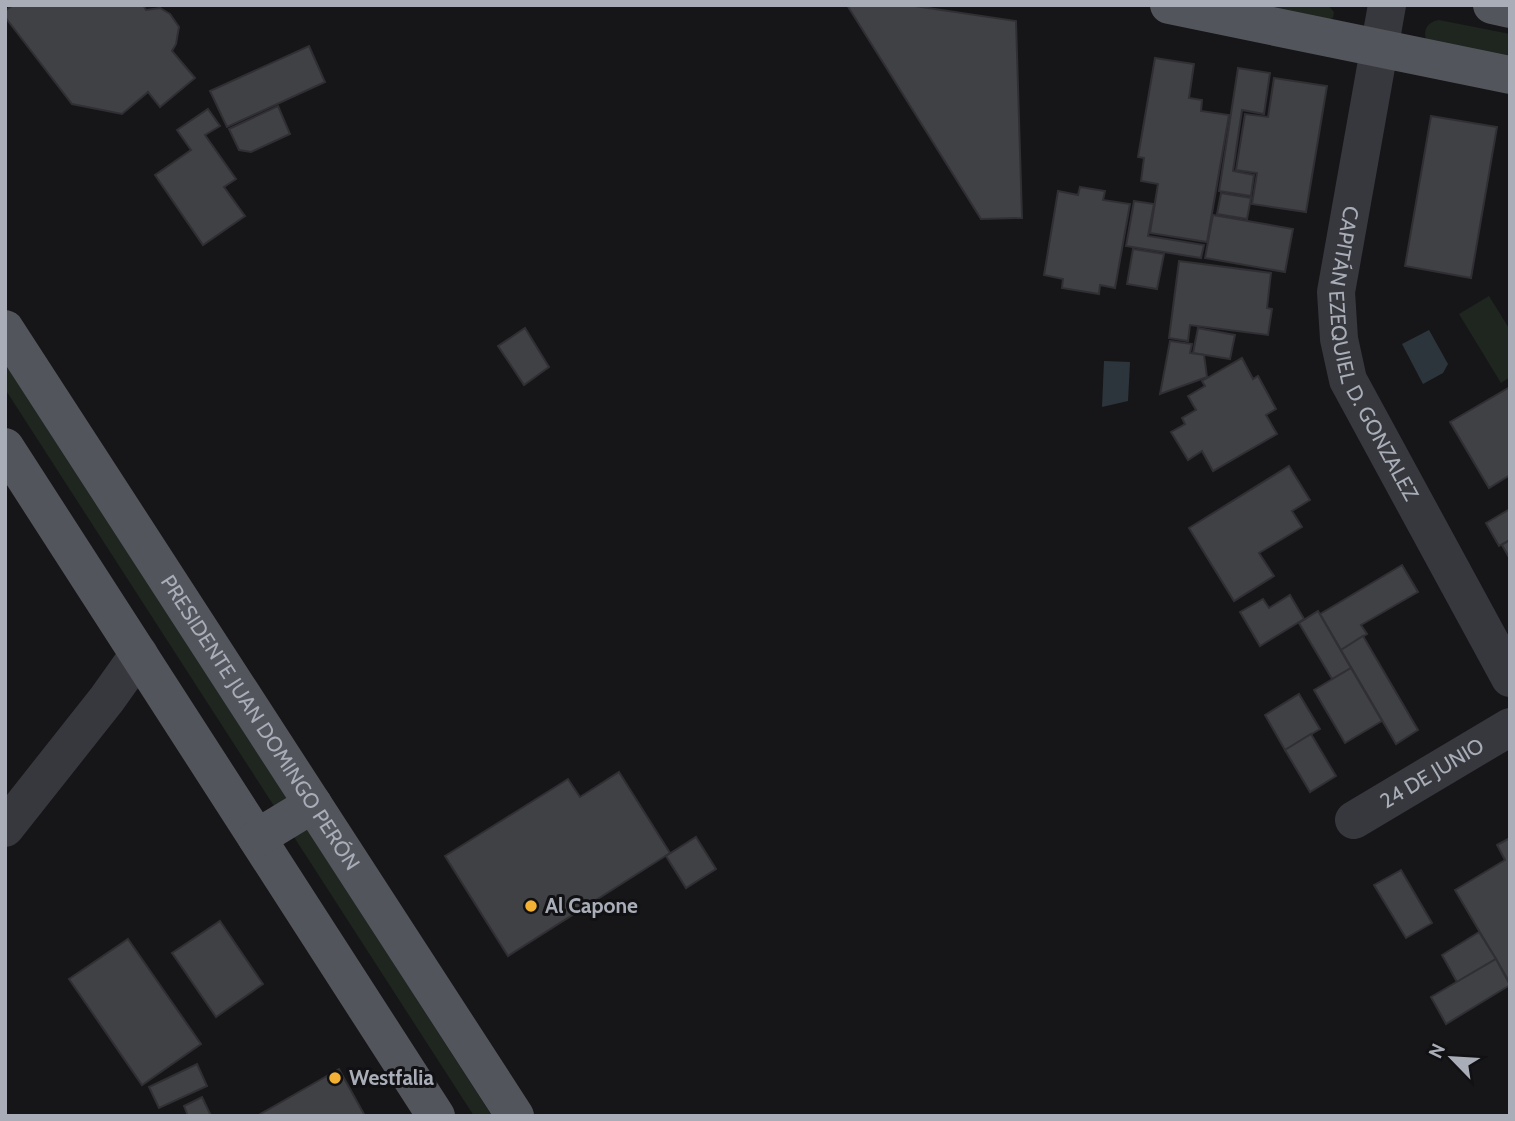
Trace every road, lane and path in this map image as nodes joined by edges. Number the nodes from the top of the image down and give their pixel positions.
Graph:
1 (1169, 5) edge
2 (1387, 5) edge
3 (1492, 5) edge
4 (1510, 9) edge
5 (1379, 48) junction
6 (1510, 75) edge
7 (5, 329) edge
8 (5, 447) edge
9 (139, 654) junction
10 (1510, 678) edge
11 (1510, 727) edge
12 (313, 804) junction
13 (1354, 820) dead end
14 (5, 828) edge
15 (257, 838) junction
16 (436, 1116) edge
17 (515, 1116) edge

1 - 5 main road
2 - 5 street, CAPITÁN EZEQUIEL D. GONZALEZ
3 - 4 main road
5 - 6 main road
5 - 10 street, CAPITÁN EZEQUIEL D. GONZALEZ
7 - 12 main road, PRESIDENTE JUAN DOMINGO PERÓN
8 - 9 main road
9 - 14 street
9 - 15 main road
11 - 13 street, 24 DE JUNIO
12 - 15 main road
12 - 17 main road, PRESIDENTE JUAN DOMINGO PERÓN
15 - 16 main road

